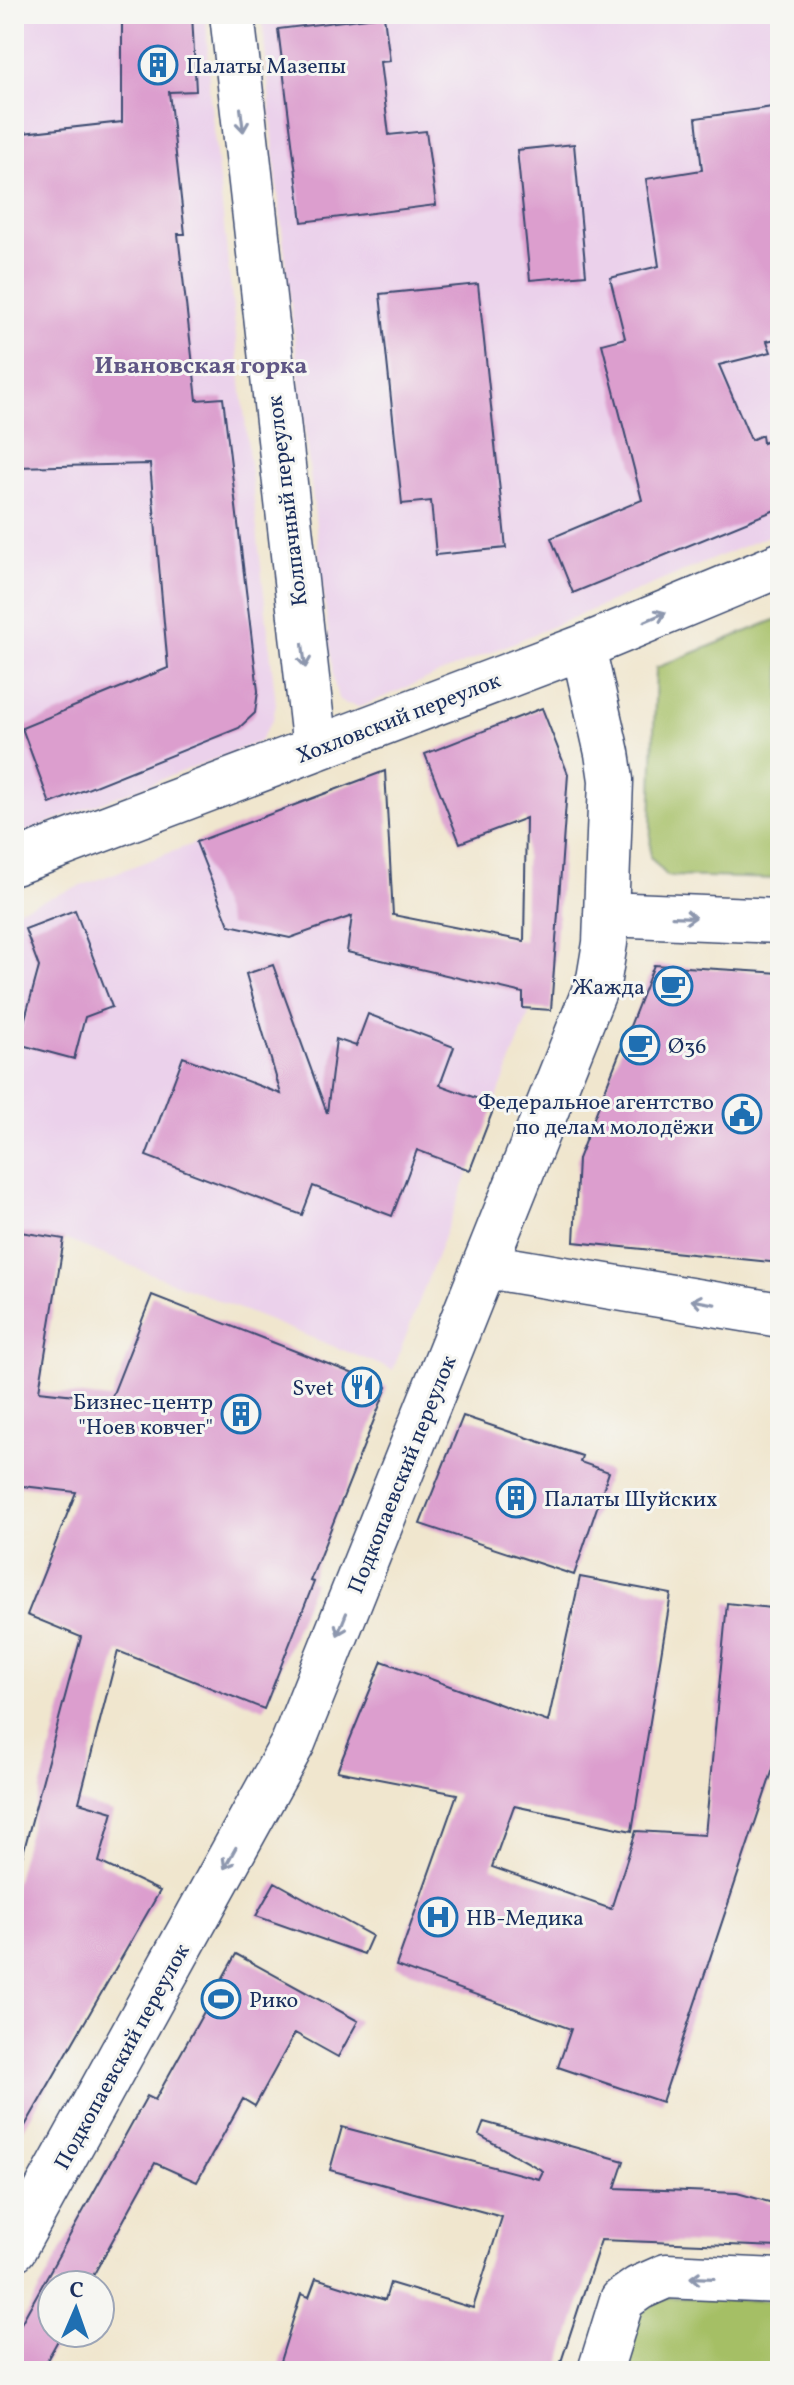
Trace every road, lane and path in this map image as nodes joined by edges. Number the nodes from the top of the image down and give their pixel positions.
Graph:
1 (232, 14) edge
2 (780, 565) edge
3 (583, 647) junction
4 (315, 749) junction
5 (14, 863) edge
6 (606, 914) junction
7 (780, 921) edge
8 (486, 1266) junction
9 (780, 1315) edge
10 (14, 2249) edge
11 (780, 2281) edge
12 (600, 2371) edge

1 -> 4 street, Колпачный переулок
3 -> 2 street, Хохловский переулок
3 - 4 street, Хохловский переулок
3 - 6 street, Подкопаевский переулок
4 - 5 street, Хохловский переулок
6 -> 7 street
6 - 8 street, Подкопаевский переулок
9 -> 8 street
8 -> 10 street, Подкопаевский переулок
11 -> 12 street

